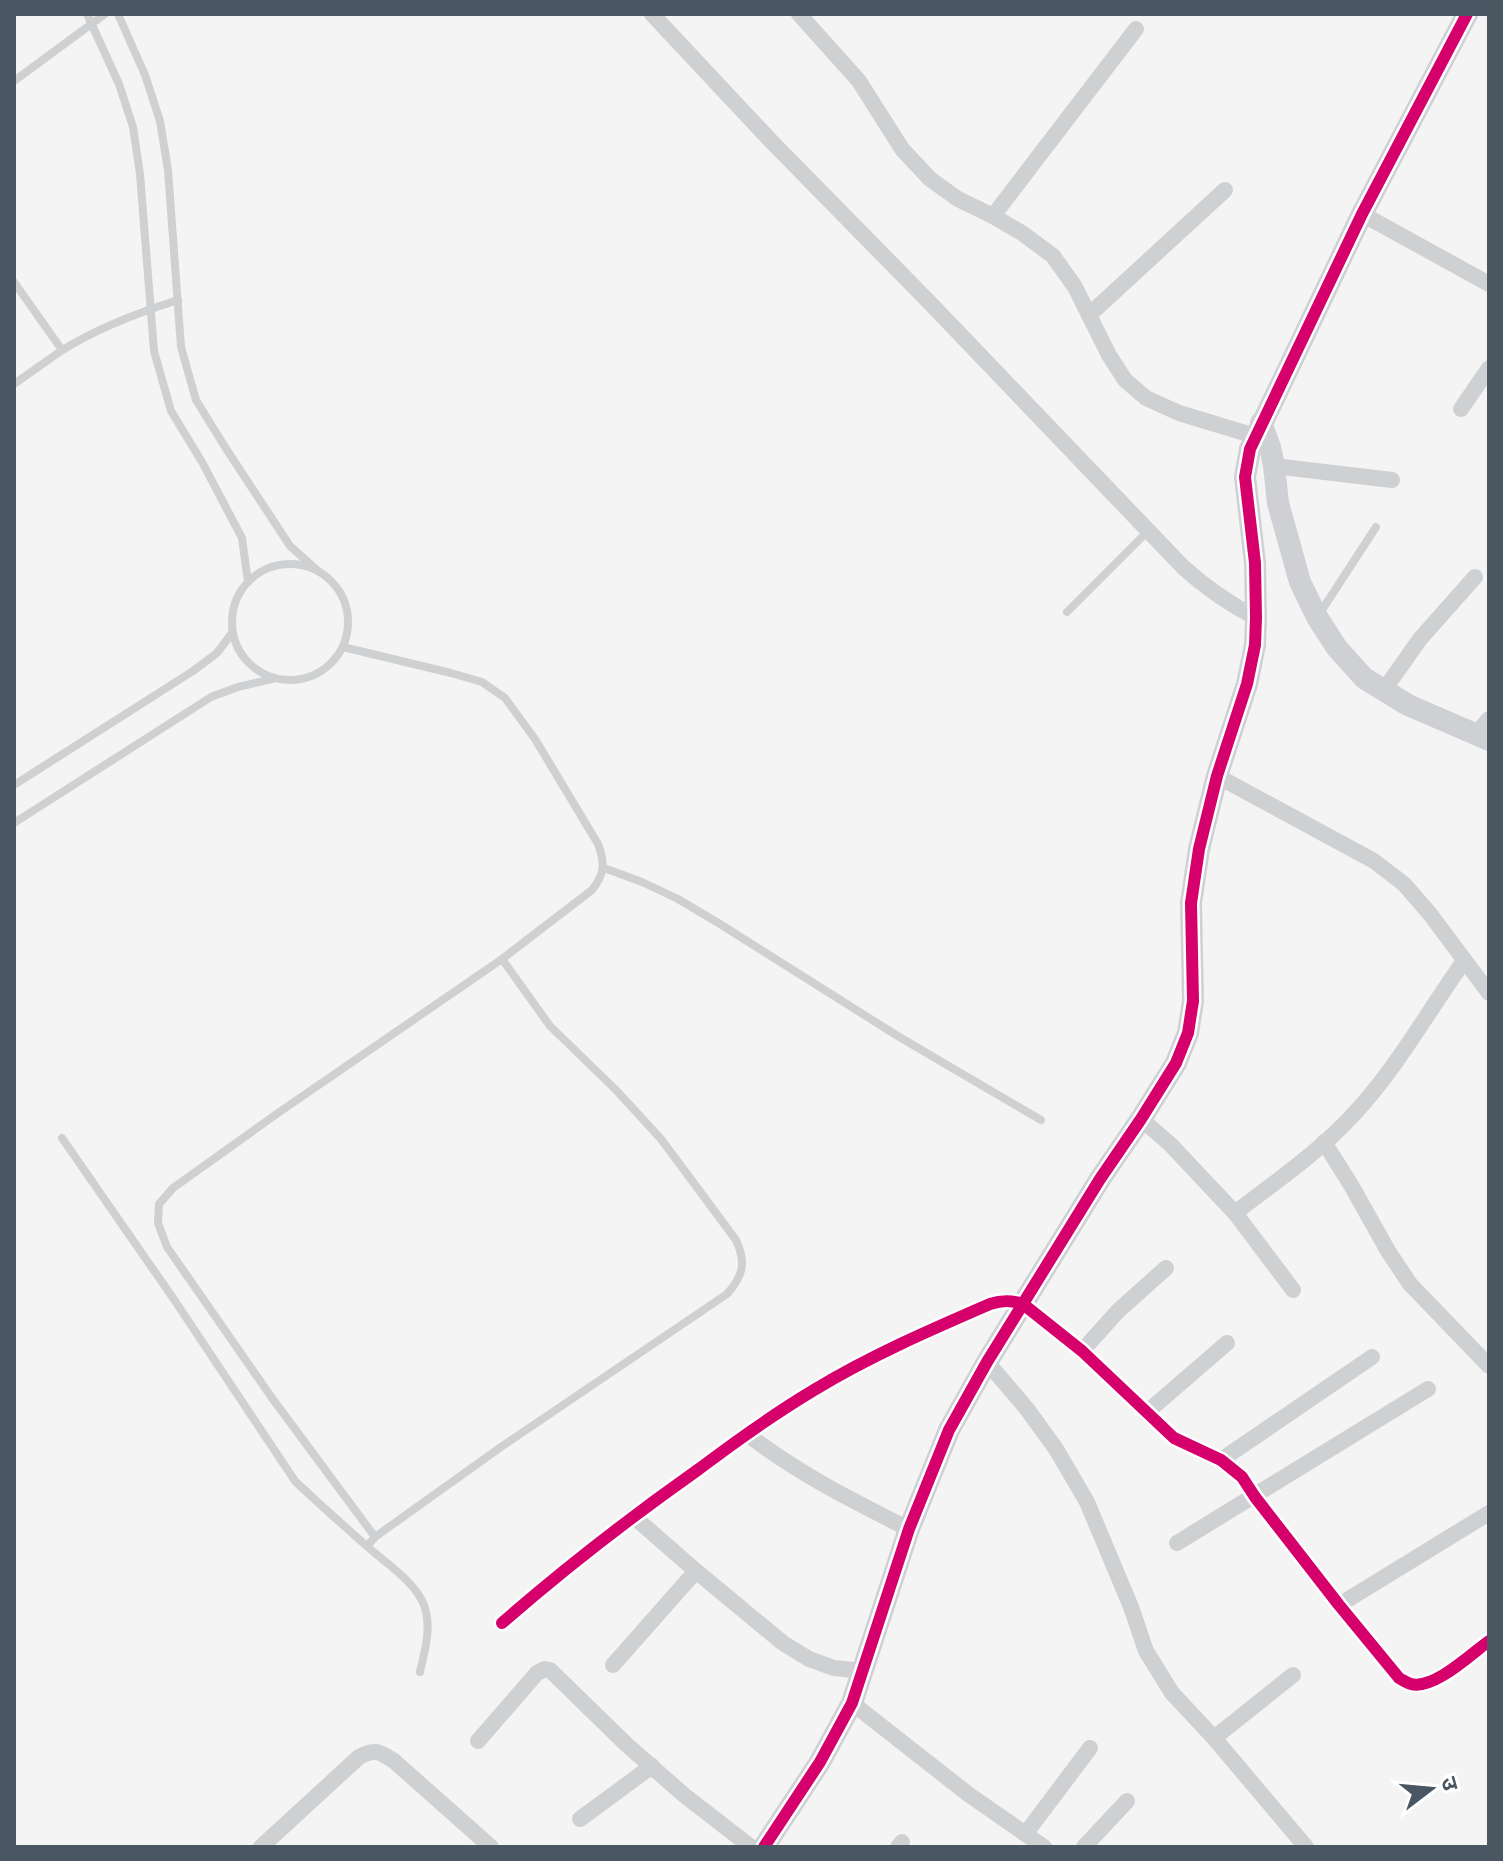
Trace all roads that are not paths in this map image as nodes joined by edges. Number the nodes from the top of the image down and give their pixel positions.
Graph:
1 (87, 14) edge
2 (105, 14) edge
3 (118, 14) edge
4 (652, 14) edge
5 (799, 14) edge
6 (1467, 14) edge
7 (93, 24) junction
8 (1136, 29) dead end
9 (14, 81) edge
10 (1225, 190) dead end
11 (1362, 214) junction
12 (993, 216) junction
13 (14, 282) edge
14 (1489, 284) edge
15 (178, 300) junction
16 (151, 309) junction
17 (1089, 315) junction
18 (62, 350) junction
19 (1489, 368) edge
20 (14, 384) edge
21 (1461, 409) dead end
22 (1258, 430) junction
23 (1274, 466) junction
24 (1392, 480) dead end
25 (1376, 527) dead end
26 (1148, 531) junction
27 (318, 571) junction
28 (1475, 577) dead end
29 (248, 582) junction
30 (1067, 612) dead end
31 (1317, 617) junction
32 (1256, 618) junction
33 (232, 633) junction
34 (343, 647) junction
35 (273, 679) junction
36 (1384, 690) junction
37 (1485, 731) edge
38 (1217, 776) junction
39 (14, 785) edge
40 (14, 823) edge
41 (604, 868) junction
42 (502, 959) junction
43 (1464, 961) junction
44 (1489, 993) edge
45 (1141, 1119) junction
46 (1041, 1120) dead end
47 (62, 1138) dead end
48 (1324, 1142) junction
49 (1235, 1213) junction
50 (1166, 1268) dead end
51 (1293, 1290) dead end
52 (1023, 1304) junction
53 (1227, 1343) dead end
54 (1082, 1351) junction
55 (1372, 1357) dead end
56 (987, 1362) junction
57 (1489, 1366) edge
58 (1428, 1389) dead end
59 (1146, 1413) junction
60 (747, 1434) junction
61 (1221, 1460) junction
62 (1255, 1497) junction
63 (1489, 1513) edge
64 (633, 1516) junction
65 (909, 1529) junction
66 (375, 1537) junction
67 (1177, 1543) dead end
68 (367, 1546) junction
69 (696, 1571) junction
70 (1339, 1605) junction
71 (502, 1623) dead end
72 (1489, 1641) edge
73 (613, 1665) dead end
74 (863, 1671) junction
75 (420, 1672) dead end
76 (1293, 1675) dead end
77 (852, 1703) junction
78 (1214, 1738) junction
79 (478, 1741) dead end
80 (1090, 1748) dead end
81 (652, 1766) junction
82 (1127, 1801) dead end
83 (580, 1819) dead end
84 (1026, 1833) junction
85 (1093, 1844) edge
86 (261, 1847) edge
87 (491, 1847) edge
88 (751, 1847) edge
89 (764, 1847) edge
90 (1044, 1847) edge
91 (1306, 1847) edge

1 - 7 lane
2 - 7 lane
3 - 15 lane
4 - 26 street
5 - 12 street
6 - 11 street
7 - 9 lane
7 - 16 lane
8 - 12 street
10 - 17 street
11 - 14 street
11 - 22 street
12 - 17 street
13 - 18 lane
15 - 16 lane
15 - 27 lane
16 - 18 lane
16 - 29 lane
17 - 22 street
18 - 20 lane
19 - 21 street
22 - 23 street
22 - 32 street
23 - 24 street
23 - 31 street
25 - 31 lane
26 - 30 lane
26 - 32 street
27 - 29 lane
27 - 34 lane
28 - 36 street
29 - 33 lane
31 - 36 street
32 - 38 street
33 - 35 lane
33 - 39 lane
34 - 35 lane
34 - 41 lane
35 - 40 lane
36 - 37 street
38 - 43 street
38 - 45 street
41 - 42 lane
41 - 46 lane
42 - 66 lane
42 - 66 lane
43 - 44 street
43 - 48 street
45 - 49 street
45 - 52 street
47 - 68 lane
48 - 49 street
48 - 57 street
49 - 51 street
50 - 54 street
52 - 54 street
52 - 56 street
52 - 60 street
53 - 59 street
54 - 59 street
55 - 61 street
56 - 65 street
56 - 78 street
58 - 62 street
59 - 61 street
60 - 64 street
60 - 65 street
61 - 62 street
62 - 67 street
62 - 70 street
63 - 70 street
64 - 69 street
64 - 71 street
65 - 74 street
66 - 68 lane
68 - 75 lane
69 - 73 street
69 - 74 street
70 - 72 street
74 - 77 street
76 - 78 street
77 - 84 street
77 - 89 street
78 - 91 street
79 - 81 street
80 - 84 street
81 - 83 street
81 - 88 street
82 - 85 street
84 - 90 street
86 - 87 street

